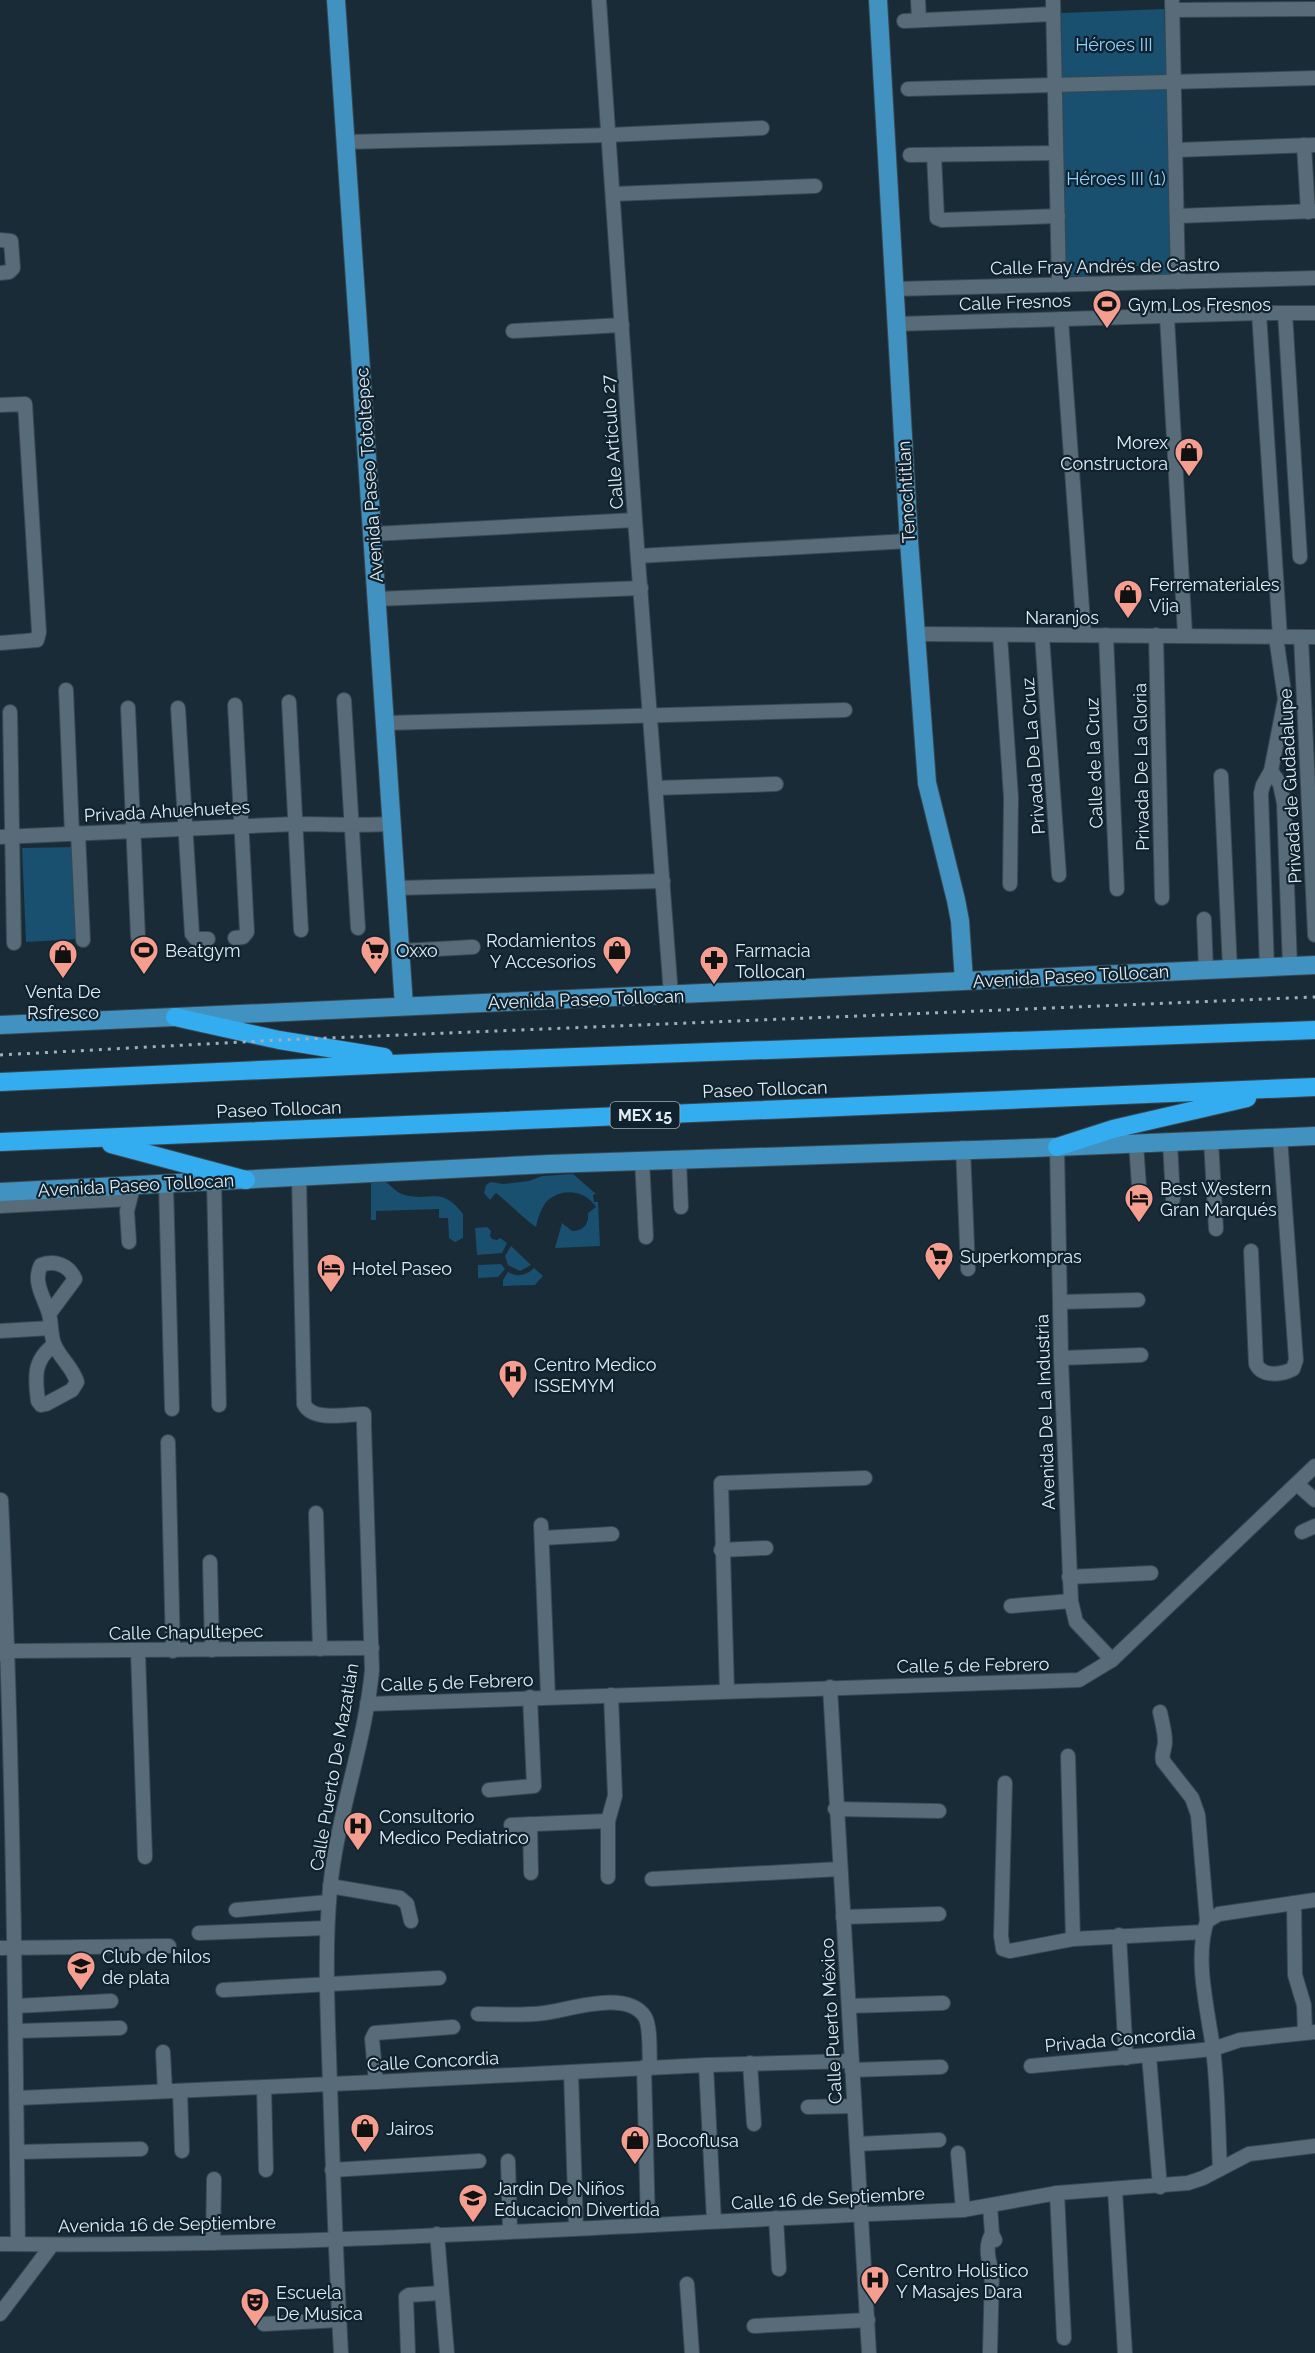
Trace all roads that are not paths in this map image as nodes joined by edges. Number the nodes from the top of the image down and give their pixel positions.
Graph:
1 (336, 0) edge
2 (599, 0) edge
3 (878, 0) edge
4 (918, 0) edge
5 (1173, 5) edge
6 (1309, 6) edge
7 (1053, 7) edge
8 (919, 20) junction
9 (904, 21) dead end
10 (1315, 78) edge
11 (1174, 82) junction
12 (1054, 85) junction
13 (908, 89) dead end
14 (762, 128) dead end
15 (609, 135) junction
16 (346, 142) junction
17 (1310, 145) edge
18 (1176, 150) junction
19 (1056, 153) junction
20 (910, 155) dead end
21 (934, 155) junction
22 (815, 186) dead end
23 (613, 194) junction
24 (1311, 212) edge
25 (1058, 216) junction
26 (1177, 216) junction
27 (5, 241) edge
28 (0, 273) edge
29 (1315, 278) edge
30 (1178, 282) junction
31 (1059, 285) junction
32 (895, 289) junction
33 (1285, 312) junction
34 (1259, 313) junction
35 (1315, 313) edge
36 (1167, 317) junction
37 (1061, 319) junction
38 (897, 324) junction
39 (622, 325) junction
40 (513, 331) dead end
41 (0, 405) edge
42 (635, 520) junction
43 (372, 534) junction
44 (909, 541) junction
45 (638, 556) junction
46 (1300, 557) dead end
47 (641, 588) junction
48 (376, 599) junction
49 (916, 634) junction
50 (1185, 634) junction
51 (1000, 635) junction
52 (1084, 635) junction
53 (1106, 635) junction
54 (1156, 635) junction
55 (1042, 636) junction
56 (1278, 637) junction
57 (1308, 637) edge
58 (0, 643) edge
59 (66, 690) dead end
60 (344, 700) dead end
61 (289, 702) dead end
62 (235, 705) dead end
63 (128, 708) dead end
64 (178, 708) dead end
65 (845, 710) dead end
66 (10, 712) dead end
67 (651, 714) junction
68 (386, 723) junction
69 (1271, 771) junction
70 (1221, 776) dead end
71 (776, 784) dead end
72 (656, 788) junction
73 (392, 821) junction
74 (351, 823) junction
75 (295, 824) junction
76 (241, 826) junction
77 (186, 828) junction
78 (132, 831) junction
79 (75, 834) junction
80 (6, 836) edge
81 (1059, 875) dead end
82 (663, 881) junction
83 (1010, 885) dead end
84 (397, 888) junction
85 (1117, 889) dead end
86 (1162, 898) dead end
87 (1204, 919) dead end
88 (358, 928) dead end
89 (301, 930) dead end
90 (1315, 935) edge
91 (138, 937) dead end
92 (235, 938) dead end
93 (208, 939) dead end
94 (83, 940) dead end
95 (14, 943) dead end
96 (473, 947) dead end
97 (401, 951) junction
98 (1315, 965) edge
99 (1290, 967) junction
100 (1267, 968) junction
101 (1230, 969) junction
102 (1206, 970) junction
103 (964, 981) junction
104 (671, 995) junction
105 (404, 1006) junction
106 (175, 1017) junction
107 (0, 1025) edge
108 (1315, 1030) edge
109 (437, 1062) junction
110 (0, 1082) edge
111 (1315, 1087) edge
112 (1290, 1088) junction
113 (1315, 1136) edge
114 (1280, 1137) junction
115 (86, 1138) junction
116 (1212, 1140) junction
117 (0, 1142) edge
118 (1170, 1142) junction
119 (1136, 1143) junction
120 (1057, 1147) junction
121 (963, 1149) junction
122 (679, 1159) junction
123 (642, 1160) junction
124 (299, 1177) junction
125 (246, 1180) junction
126 (214, 1181) junction
127 (166, 1184) junction
128 (0, 1192) edge
129 (131, 1192) junction
130 (1173, 1199) dead end
131 (1140, 1201) dead end
132 (0, 1206) edge
133 (681, 1207) dead end
134 (1216, 1229) dead end
135 (646, 1237) dead end
136 (129, 1242) dead end
137 (1251, 1251) dead end
138 (968, 1269) dead end
139 (1138, 1300) dead end
140 (1060, 1302) junction
141 (0, 1331) edge
142 (54, 1345) dead end
143 (1141, 1355) dead end
144 (1061, 1358) junction
145 (219, 1405) dead end
146 (172, 1408) dead end
147 (168, 1442) dead end
148 (1315, 1466) edge
149 (865, 1478) dead end
150 (1297, 1484) junction
151 (2, 1500) edge
152 (1315, 1500) edge
153 (316, 1513) dead end
154 (612, 1534) dead end
155 (766, 1548) dead end
156 (721, 1550) junction
157 (210, 1562) dead end
158 (1151, 1572) dead end
159 (1069, 1577) junction
160 (1071, 1601) junction
161 (1011, 1606) dead end
162 (320, 1648) junction
163 (372, 1648) junction
164 (173, 1650) junction
165 (212, 1650) junction
166 (138, 1652) junction
167 (4, 1653) edge
168 (1112, 1660) junction
169 (830, 1687) junction
170 (727, 1691) junction
171 (611, 1695) junction
172 (548, 1696) junction
173 (530, 1697) junction
174 (367, 1704) junction
175 (1160, 1712) dead end
176 (1068, 1756) dead end
177 (1005, 1783) dead end
178 (489, 1790) dead end
179 (835, 1809) junction
180 (939, 1811) dead end
181 (608, 1821) junction
182 (530, 1824) junction
183 (511, 1825) dead end
184 (146, 1857) dead end
185 (840, 1869) junction
186 (531, 1873) dead end
187 (608, 1877) dead end
188 (652, 1879) dead end
189 (330, 1886) junction
190 (1315, 1900) edge
191 (329, 1902) junction
192 (1294, 1903) junction
193 (236, 1911) dead end
194 (939, 1914) dead end
195 (843, 1917) junction
196 (411, 1921) dead end
197 (1205, 1926) junction
198 (327, 1928) junction
199 (199, 1933) dead end
200 (1119, 1935) junction
201 (1072, 1939) junction
202 (169, 1946) dead end
203 (0, 1948) edge
204 (16, 1948) junction
205 (438, 1978) dead end
206 (326, 1984) junction
207 (223, 1990) dead end
208 (111, 2001) dead end
209 (943, 2003) dead end
210 (16, 2006) junction
211 (849, 2006) junction
212 (478, 2014) dead end
213 (453, 2027) dead end
214 (120, 2028) dead end
215 (16, 2031) junction
216 (1310, 2032) edge
217 (1213, 2049) junction
218 (163, 2052) dead end
219 (1149, 2056) junction
220 (1126, 2058) junction
221 (750, 2064) junction
222 (706, 2065) junction
223 (852, 2066) junction
224 (1031, 2066) dead end
225 (647, 2067) junction
226 (942, 2067) dead end
227 (571, 2072) junction
228 (376, 2082) junction
229 (330, 2084) junction
230 (264, 2087) junction
231 (165, 2091) junction
232 (180, 2091) junction
233 (18, 2098) junction
234 (808, 2106) dead end
235 (854, 2106) junction
236 (754, 2124) dead end
237 (939, 2140) dead end
238 (857, 2145) junction
239 (1315, 2146) edge
240 (141, 2149) dead end
241 (182, 2151) dead end
242 (18, 2152) junction
243 (958, 2153) dead end
244 (479, 2161) dead end
245 (508, 2161) dead end
246 (1220, 2169) junction
247 (266, 2170) dead end
248 (333, 2170) junction
249 (214, 2179) dead end
250 (1160, 2187) junction
251 (1115, 2190) junction
252 (1057, 2193) junction
253 (990, 2206) junction
254 (963, 2210) junction
255 (861, 2214) junction
256 (776, 2218) junction
257 (714, 2221) junction
258 (648, 2224) junction
259 (576, 2228) junction
260 (510, 2231) junction
261 (437, 2234) junction
262 (334, 2238) junction
263 (213, 2243) junction
264 (0, 2244) edge
265 (18, 2244) junction
266 (52, 2244) junction
267 (779, 2269) dead end
268 (687, 2284) dead end
269 (441, 2293) junction
270 (0, 2314) edge
271 (339, 2319) junction
272 (868, 2320) junction
273 (264, 2324) dead end
274 (754, 2326) dead end
275 (1064, 2338) dead end
276 (341, 2353) edge
277 (408, 2353) edge
278 (447, 2353) edge
279 (692, 2353) edge
280 (869, 2353) edge
281 (990, 2353) edge
282 (1125, 2353) edge

1 - 16 main road, Avenida Paseo Totoltepec
2 - 15 street, Calle Artículo 27
3 - 32 main road, Tenochtitlan
4 - 8 street
5 - 6 street
5 - 11 street
7 - 8 street
7 - 12 street
8 - 9 street
10 - 11 street
11 - 12 street
11 - 18 street
12 - 13 street
12 - 19 street
14 - 15 street
15 - 16 street
15 - 23 street, Calle Artículo 27
16 - 43 main road, Avenida Paseo Totoltepec
17 - 18 street
17 - 24 street
18 - 26 street
19 - 21 street
19 - 25 street
20 - 21 street
21 - 25 street
22 - 23 street
23 - 39 street, Calle Artículo 27
24 - 26 street
25 - 31 street
26 - 30 street
27 - 28 street
29 - 30 street, Calle Fray Andrés de Castro
30 - 31 street, Calle Fray Andrés de Castro
31 - 32 street, Calle Fray Andrés de Castro
32 - 38 main road, Tenochtitlan
33 - 34 street, Calle Fresnos
33 - 35 street, Calle Fresnos
33 - 46 street
34 - 36 street, Calle Fresnos
34 - 56 street
36 - 37 street, Calle Fresnos
36 - 50 street
37 - 38 street, Calle Fresnos
37 - 52 street
38 - 44 main road, Tenochtitlan
39 - 40 street
39 - 42 street, Calle Artículo 27
41 - 58 street
42 - 43 street
42 - 45 street, Calle Artículo 27
43 - 48 main road, Avenida Paseo Totoltepec
44 - 45 street
44 - 49 main road, Tenochtitlan
45 - 47 street, Calle Artículo 27
47 - 48 street
47 - 67 street, Calle Artículo 27
48 - 68 main road, Avenida Paseo Totoltepec
49 - 51 street, Naranjos
49 - 103 main road, Tenochtitlan
50 - 54 street, Naranjos
50 - 56 street, Naranjos
51 - 55 street, Naranjos
51 - 83 street
52 - 53 street, Naranjos
52 - 55 street, Naranjos
53 - 54 street, Naranjos
53 - 85 street, Calle de la Cruz
54 - 86 street, Privada De La Gloria
55 - 81 street, Privada De La Cruz
56 - 57 street, Naranjos
56 - 69 street
57 - 90 street, Privada de Gudadalupe
59 - 79 street
60 - 74 street
61 - 75 street
62 - 76 street
63 - 78 street
64 - 77 street
65 - 67 street
66 - 80 street
67 - 68 street
67 - 72 street, Calle Artículo 27
68 - 73 main road, Avenida Paseo Totoltepec
69 - 99 street
69 - 100 street
70 - 101 street
71 - 72 street
72 - 82 street, Calle Artículo 27
73 - 74 street, Privada Ahuehuetes
73 - 84 main road, Avenida Paseo Totoltepec
74 - 75 street, Privada Ahuehuetes
74 - 88 street
75 - 76 street, Privada Ahuehuetes
75 - 89 street
76 - 77 street, Privada Ahuehuetes
76 - 92 street
77 - 78 street, Privada Ahuehuetes
77 - 93 street
78 - 79 street, Privada Ahuehuetes
78 - 91 street
79 - 80 street, Privada Ahuehuetes
79 - 94 street
80 - 95 street
82 - 84 street
82 - 104 street, Calle Artículo 27
84 - 97 main road, Avenida Paseo Totoltepec
87 - 102 street
96 - 97 street
97 - 105 main road, Avenida Paseo Totoltepec
98 - 99 main road, Avenida Paseo Tollocan
99 - 100 main road, Avenida Paseo Tollocan
100 - 101 main road, Avenida Paseo Tollocan
101 - 102 main road, Avenida Paseo Tollocan
102 - 103 main road, Avenida Paseo Tollocan
103 - 104 main road, Avenida Paseo Tollocan
104 - 105 main road, Avenida Paseo Tollocan
105 - 106 main road, Avenida Paseo Tollocan
106 - 107 main road, Avenida Paseo Tollocan
106 - 109 highway
108 - 109 highway
109 - 110 highway
111 - 112 highway, Paseo Tollocan / MEX 15
112 - 115 highway, Paseo Tollocan / MEX 15
112 - 120 highway
113 - 114 main road, Avenida Paseo Tollocan
114 - 116 main road, Avenida Paseo Tollocan
114 - 137 street
115 - 117 highway, Paseo Tollocan / MEX 15
115 - 125 highway
116 - 118 main road, Avenida Paseo Tollocan
116 - 134 street
118 - 119 main road, Avenida Paseo Tollocan
118 - 130 street
119 - 120 main road, Avenida Paseo Tollocan
119 - 131 street
120 - 121 main road, Avenida Paseo Tollocan
120 - 140 street, Avenida De La Industria
121 - 122 main road, Avenida Paseo Tollocan
121 - 138 street
122 - 123 main road, Avenida Paseo Tollocan
122 - 133 street
123 - 124 main road, Avenida Paseo Tollocan
123 - 135 street
124 - 125 main road, Avenida Paseo Tollocan
124 - 163 street, Calle Puerto De Mazatlán
125 - 126 main road, Avenida Paseo Tollocan
126 - 127 main road, Avenida Paseo Tollocan
126 - 145 street
127 - 129 main road, Avenida Paseo Tollocan
127 - 146 street
128 - 129 main road, Avenida Paseo Tollocan
129 - 132 street
129 - 136 street
139 - 140 street
140 - 144 street, Avenida De La Industria
141 - 142 street
143 - 144 street
144 - 159 street, Avenida De La Industria
147 - 164 street
148 - 150 street, Calle 5 de Febrero
149 - 156 street
150 - 152 street
150 - 168 street, Calle 5 de Febrero
151 - 167 street
153 - 162 street
154 - 172 street, Calle 5 de Febrero
155 - 156 street
156 - 170 street
157 - 165 street
158 - 159 street
159 - 160 street, Avenida De La Industria
160 - 161 street
160 - 168 street, Avenida De La Industria
162 - 163 street, Calle Chapultepec
162 - 165 street, Calle Chapultepec
163 - 174 street, Calle Puerto De Mazatlán
164 - 165 street, Calle Chapultepec
164 - 166 street, Calle Chapultepec
166 - 167 street, Calle Chapultepec
166 - 184 street
167 - 204 street
168 - 169 street, Calle 5 de Febrero
169 - 170 street, Calle 5 de Febrero
169 - 179 street, Calle Puerto México
170 - 171 street, Calle 5 de Febrero
171 - 172 street, Calle 5 de Febrero
171 - 181 street
172 - 173 street, Calle 5 de Febrero
173 - 174 street, Calle 5 de Febrero
173 - 178 street
174 - 189 street, Calle Puerto De Mazatlán
175 - 197 street
176 - 201 street
177 - 201 street
179 - 180 street
179 - 185 street, Calle Puerto México
181 - 182 street
181 - 187 street
182 - 183 street
182 - 186 street
185 - 188 street
185 - 195 street, Calle Puerto México
189 - 191 street, Calle Puerto De Mazatlán
189 - 196 street
190 - 192 street
191 - 193 street
191 - 198 street, Calle Puerto De Mazatlán
192 - 197 street
192 - 216 street
194 - 195 street
195 - 211 street, Calle Puerto México
197 - 200 street
197 - 217 street
198 - 199 street
198 - 206 street, Calle Puerto De Mazatlán
200 - 201 street
200 - 220 street
202 - 204 street
203 - 204 street
204 - 210 street
205 - 206 street
206 - 207 street
206 - 229 street, Calle Puerto De Mazatlán
208 - 210 street
209 - 211 street
210 - 215 street
211 - 223 street, Calle Puerto México
212 - 225 street
213 - 228 street
214 - 215 street
215 - 233 street
216 - 217 street
217 - 219 street, Privada Concordia
217 - 246 street
218 - 231 street
219 - 220 street, Privada Concordia
219 - 250 street
220 - 224 street, Privada Concordia
221 - 222 street, Calle Concordia
221 - 223 street, Calle Concordia
221 - 236 street
222 - 225 street, Calle Concordia
222 - 257 street
223 - 226 street, Calle Concordia
223 - 235 street, Calle Puerto México
225 - 227 street, Calle Concordia
225 - 258 street
227 - 228 street, Calle Concordia
227 - 259 street
228 - 229 street, Calle Concordia
229 - 230 street, Calle Concordia
229 - 248 street, Calle Puerto De Mazatlán
230 - 232 street, Calle Concordia
230 - 247 street
231 - 232 street, Calle Concordia
231 - 233 street, Calle Concordia
232 - 241 street
233 - 242 street
234 - 235 street
235 - 238 street, Calle Puerto México
237 - 238 street
238 - 255 street, Calle Puerto México
239 - 246 street, Calle 16 de Septiembre
240 - 242 street
242 - 265 street
243 - 254 street
244 - 248 street
245 - 260 street
246 - 250 street, Calle 16 de Septiembre
248 - 262 street, Calle Puerto De Mazatlán
249 - 263 street
250 - 251 street, Calle 16 de Septiembre
251 - 252 street, Calle 16 de Septiembre
251 - 282 street
252 - 253 street, Calle 16 de Septiembre
252 - 275 street
253 - 254 street, Calle 16 de Septiembre
253 - 281 street
254 - 255 street, Calle 16 de Septiembre
255 - 256 street, Calle 16 de Septiembre
255 - 272 street, Calle Puerto México
256 - 257 street, Calle 16 de Septiembre
256 - 267 street
257 - 258 street, Calle 16 de Septiembre
258 - 259 street, Calle 16 de Septiembre
259 - 260 street, Calle 16 de Septiembre
260 - 261 street, Calle 16 de Septiembre
261 - 262 street, Calle 16 de Septiembre
261 - 269 street
262 - 263 street, Avenida 16 de Septiembre
262 - 271 street, Calle Puerto De Mazatlán
263 - 266 street, Avenida 16 de Septiembre
264 - 265 street, Avenida 16 de Septiembre
265 - 266 street, Avenida 16 de Septiembre
266 - 270 street
268 - 279 street
269 - 277 street
269 - 278 street
271 - 273 street
271 - 276 street, Calle Puerto De Mazatlán
272 - 274 street
272 - 280 street, Calle Puerto México

